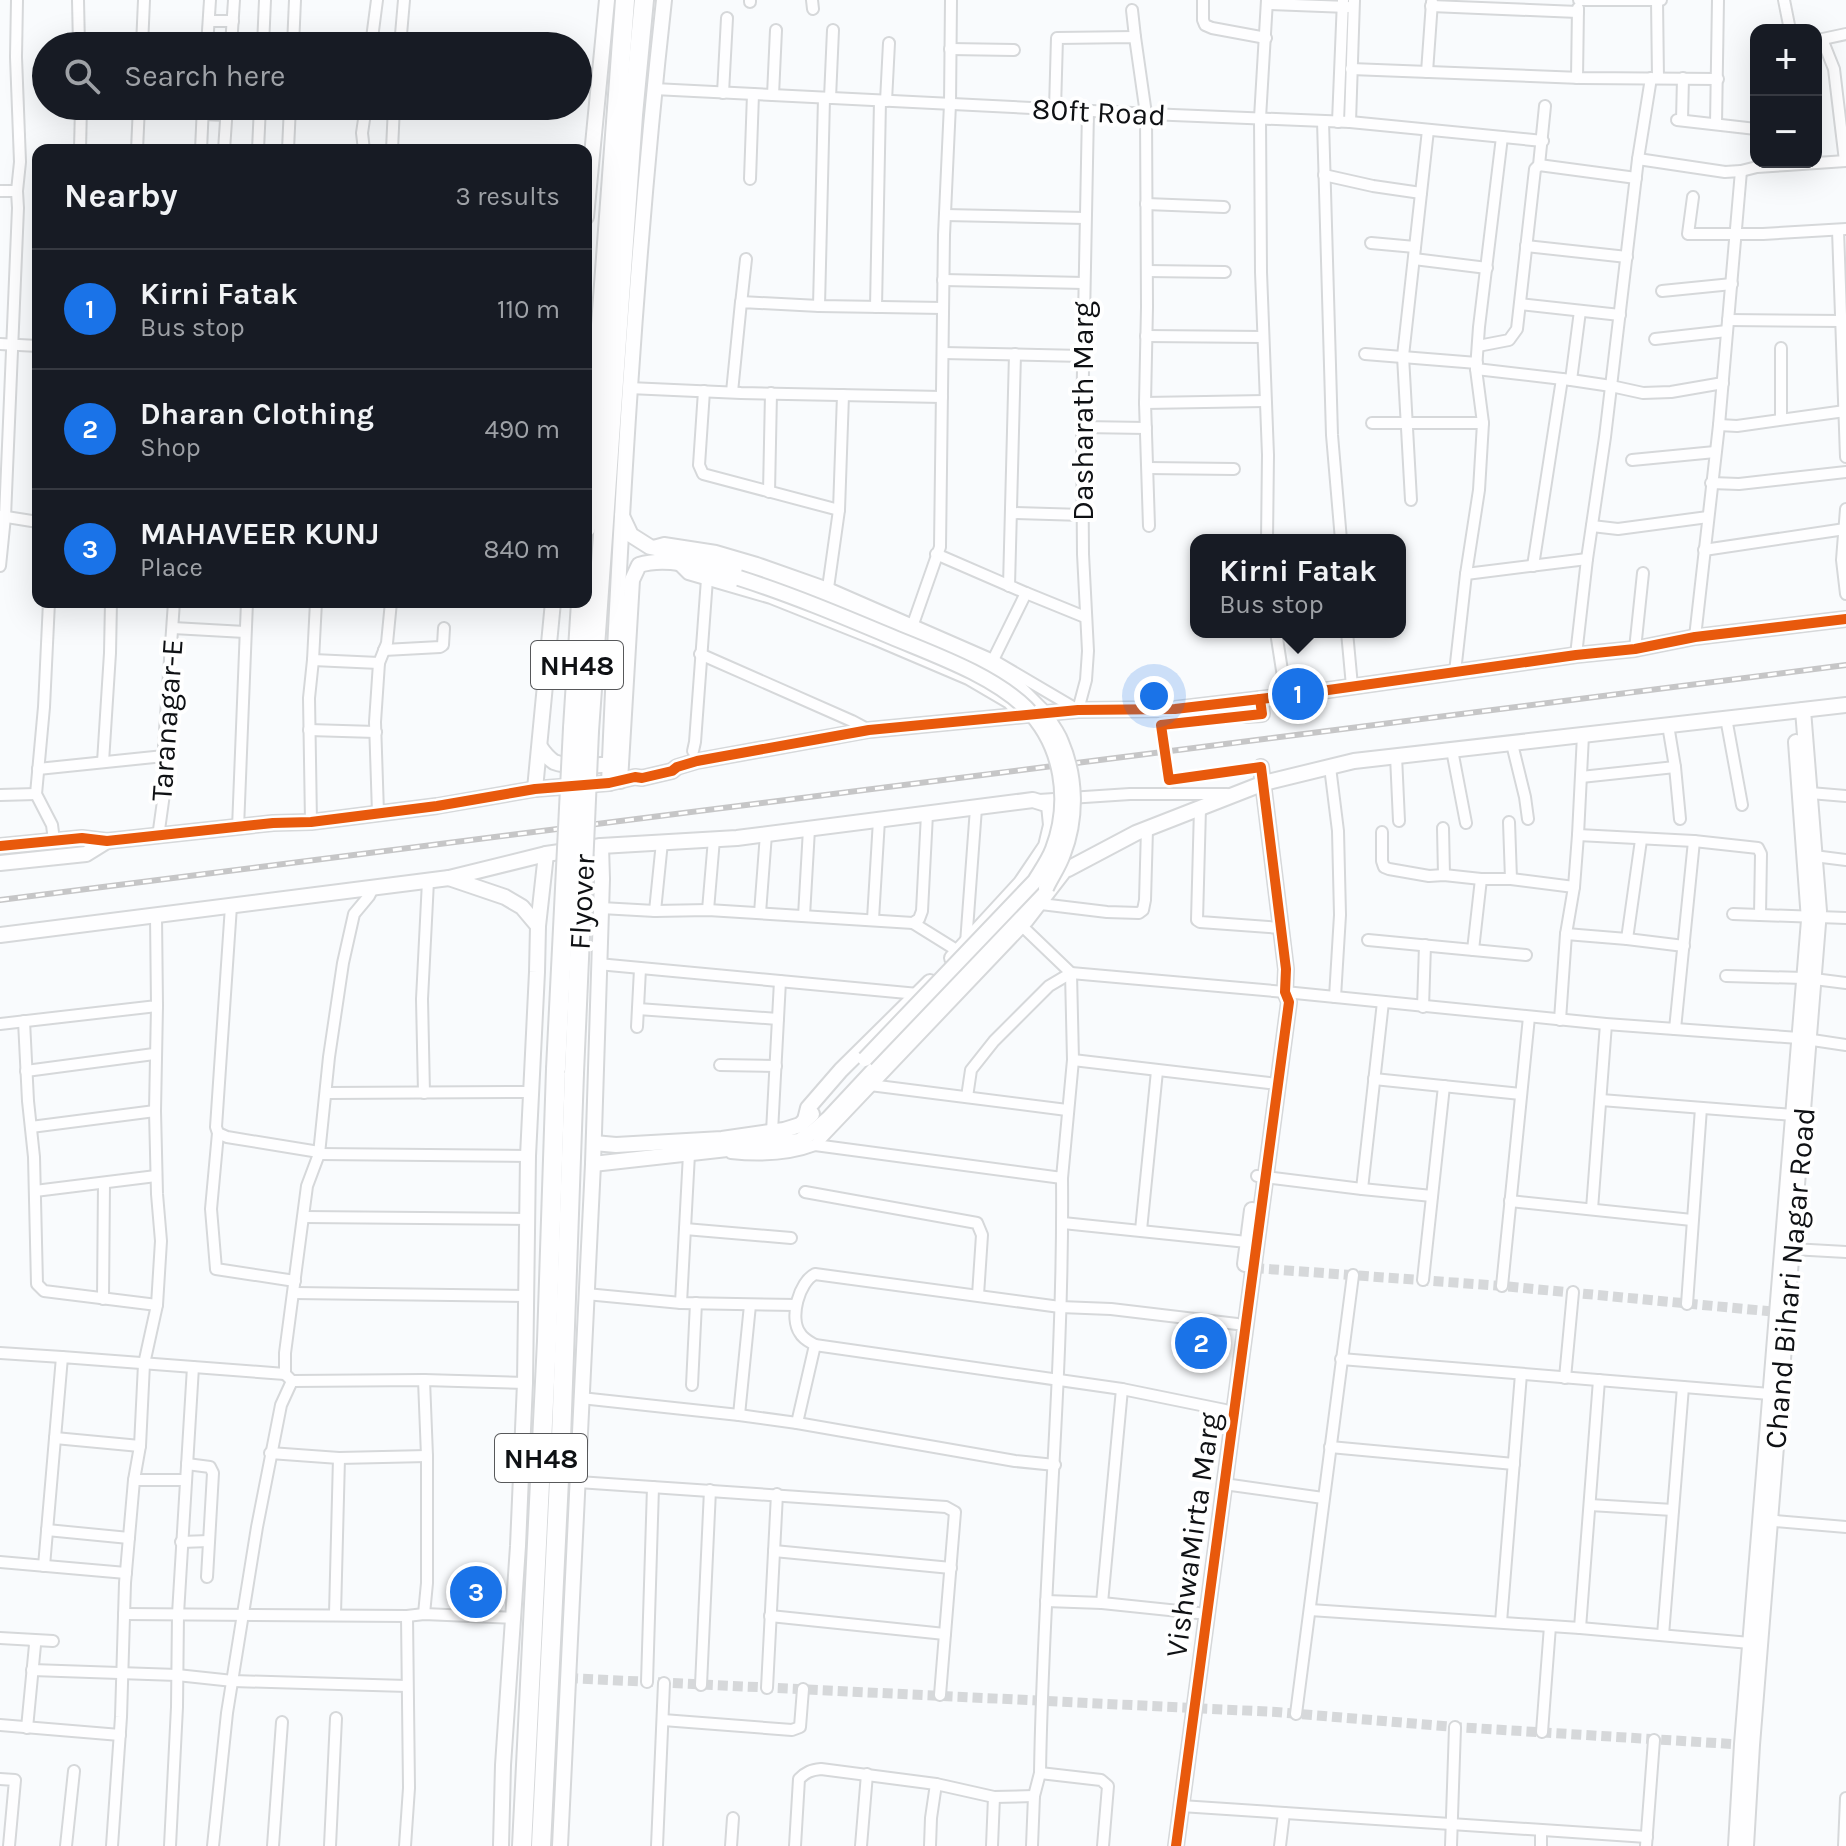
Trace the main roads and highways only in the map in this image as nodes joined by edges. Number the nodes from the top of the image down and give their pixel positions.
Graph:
1 (625, 0) edge
2 (644, 0) edge
3 (592, 447) edge
4 (592, 600) edge
5 (581, 608) edge
6 (591, 608) edge
7 (581, 730) junction
8 (565, 1071) junction
9 (522, 1846) edge
10 (541, 1846) edge

1 - 3 highway
2 - 4 highway, NH48
5 - 7 highway, NH48
6 - 7 highway, NH48
7 - 8 highway, Flyover / NH48, bridge
8 - 9 highway, NH48
8 - 10 highway, NH48

